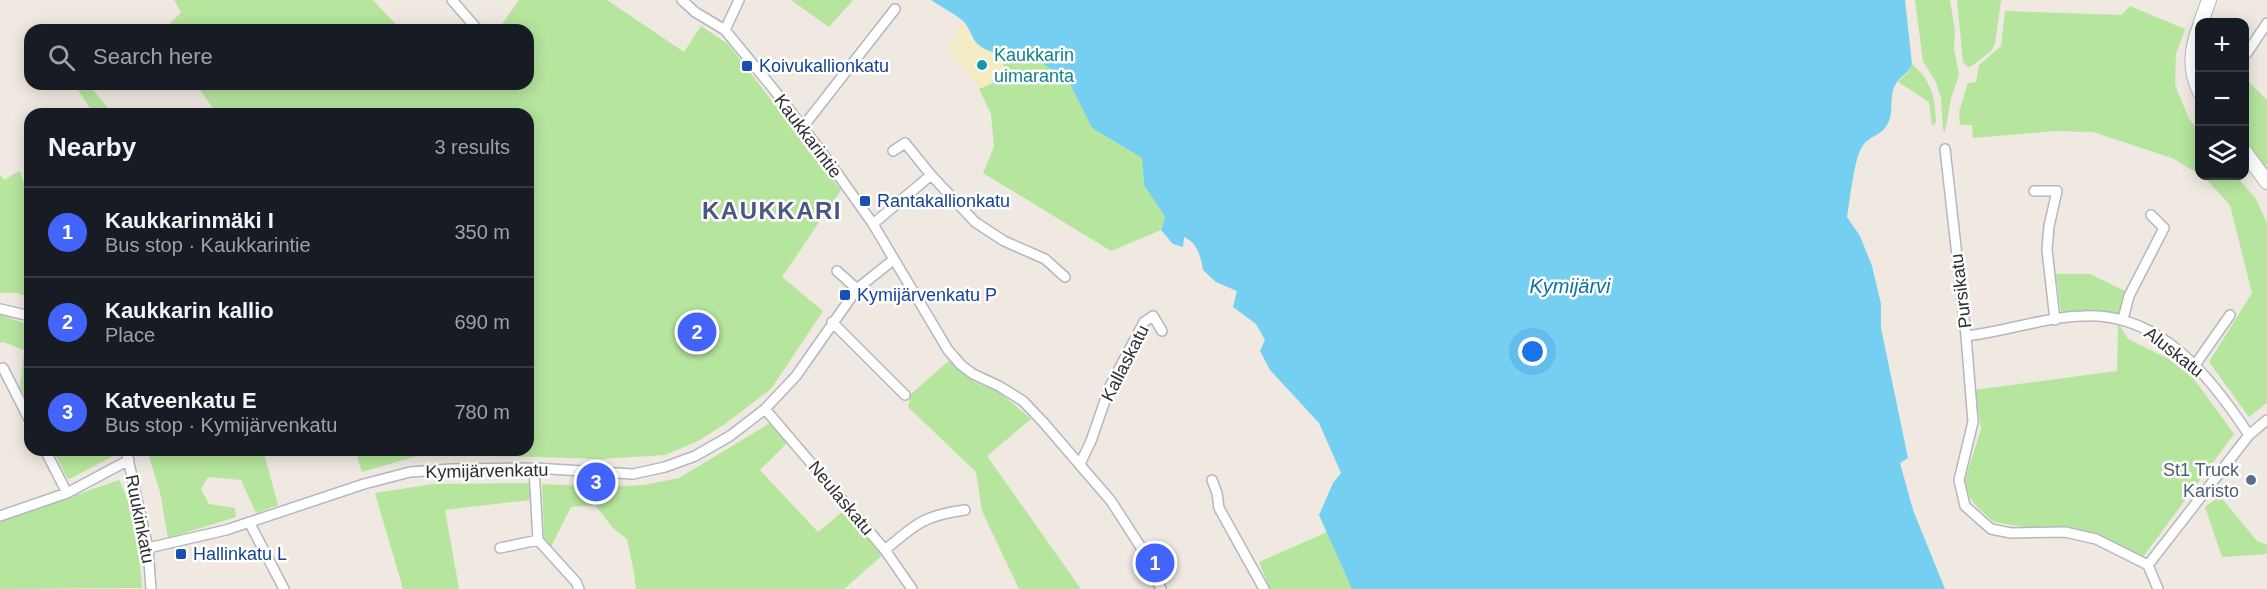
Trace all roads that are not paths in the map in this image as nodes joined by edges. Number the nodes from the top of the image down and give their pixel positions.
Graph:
1 (452, 0) edge
2 (682, 0) edge
3 (739, 0) edge
4 (2209, 0) edge
5 (895, 9) dead end
6 (2202, 18) edge
7 (2267, 23) edge
8 (473, 24) edge
9 (725, 30) junction
10 (2195, 38) edge
11 (2249, 50) edge
12 (2195, 76) edge
13 (802, 128) junction
14 (1945, 149) dead end
15 (893, 151) dead end
16 (2249, 159) edge
17 (931, 175) junction
18 (2267, 182) edge
19 (2034, 191) dead end
20 (2151, 215) dead end
21 (873, 224) junction
22 (893, 260) junction
23 (837, 270) dead end
24 (1065, 277) dead end
25 (856, 289) junction
26 (0, 309) edge
27 (24, 315) edge
28 (2230, 315) dead end
29 (2123, 319) junction
30 (2055, 320) junction
31 (832, 322) junction
32 (1162, 331) dead end
33 (1966, 336) junction
34 (2195, 365) junction
35 (3, 368) dead end
36 (905, 395) dead end
37 (24, 409) edge
38 (765, 409) junction
39 (2267, 420) edge
40 (2249, 435) junction
41 (48, 456) edge
42 (128, 456) edge
43 (129, 460) junction
44 (1080, 464) junction
45 (534, 468) junction
46 (1212, 480) dead end
47 (68, 493) junction
48 (965, 510) dead end
49 (0, 516) edge
50 (249, 522) junction
51 (538, 540) junction
52 (148, 548) junction
53 (500, 548) dead end
54 (885, 550) junction
55 (2148, 565) junction
56 (151, 589) edge
57 (284, 589) edge
58 (579, 589) edge
59 (912, 589) edge
60 (1161, 589) edge
61 (1264, 589) edge
62 (2158, 589) edge

1 - 8 street
2 - 9 street, Kaukkarintie
3 - 9 street
4 - 6 street
5 - 13 street
7 - 11 street
9 - 13 street, Kaukkarintie
10 - 12 street
13 - 21 street, Kaukkarintie
14 - 33 street, Pursikatu
15 - 17 street
16 - 18 street
17 - 21 street
17 - 24 street
19 - 30 street
20 - 29 street
21 - 22 street, Kaukkarintie
22 - 25 street, Kymijärvenkatu
22 - 44 street, Kaukkarintie
23 - 25 street
25 - 31 street, Kymijärvenkatu
26 - 27 street
28 - 34 street
29 - 30 street, Aluskatu
29 - 34 street, Aluskatu
30 - 33 street, Aluskatu
31 - 36 street
31 - 38 street, Kymijärvenkatu
32 - 44 street, Kallaskatu
33 - 55 street, Pursikatu
34 - 40 street, Aluskatu
35 - 37 street
38 - 45 street, Kymijärvenkatu
38 - 54 street, Neulaskatu
39 - 40 street
40 - 55 street
41 - 47 street
42 - 43 street, Ruukinkatu
43 - 47 street
43 - 52 street, Ruukinkatu
44 - 60 street, Kaukkarintie
45 - 50 street, Kymijärvenkatu
45 - 51 street
46 - 61 street
47 - 49 street
48 - 54 street
50 - 52 street, Kymijärvenkatu
50 - 57 street
51 - 53 street
51 - 58 street
52 - 56 street, Ruukinkatu
54 - 59 street, Neulaskatu
55 - 62 street

